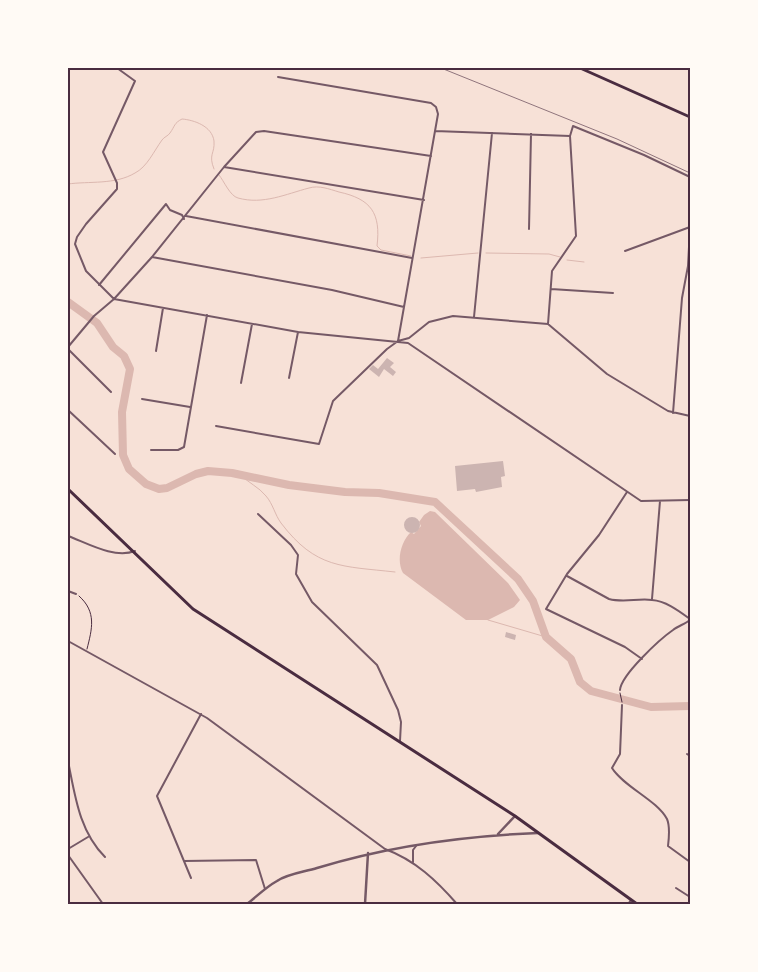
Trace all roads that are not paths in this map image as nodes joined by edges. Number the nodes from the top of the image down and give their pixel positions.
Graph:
1 (117, 68) edge
2 (580, 68) edge
3 (278, 78) dead end
4 (690, 117) edge
5 (435, 131) junction
6 (492, 133) junction
7 (531, 134) junction
8 (570, 136) junction
9 (431, 156) junction
10 (224, 167) junction
11 (690, 178) edge
12 (424, 200) junction
13 (185, 217) junction
14 (690, 228) edge
15 (529, 229) dead end
16 (625, 251) dead end
17 (152, 257) junction
18 (412, 258) junction
19 (100, 285) junction
20 (551, 289) junction
21 (613, 293) dead end
22 (114, 299) junction
23 (405, 307) junction
24 (163, 308) junction
25 (207, 316) junction
26 (474, 317) junction
27 (252, 324) junction
28 (548, 324) junction
29 (298, 332) junction
30 (398, 341) junction
31 (68, 348) edge
32 (156, 351) dead end
33 (289, 378) dead end
34 (241, 382) dead end
35 (111, 392) dead end
36 (142, 399) dead end
37 (190, 407) junction
38 (68, 410) edge
39 (673, 413) junction
40 (690, 416) edge
41 (216, 426) dead end
42 (150, 450) dead end
43 (115, 454) dead end
44 (68, 489) edge
45 (627, 492) junction
46 (690, 500) edge
47 (660, 501) junction
48 (258, 514) dead end
49 (68, 536) edge
50 (135, 551) junction
51 (566, 576) junction
52 (68, 591) edge
53 (76, 594) road end
54 (652, 600) junction
55 (690, 620) edge
56 (68, 641) edge
57 (642, 660) junction
58 (620, 690) road end
59 (622, 705) road end
60 (201, 714) junction
61 (400, 741) junction
62 (687, 754) dead end
63 (690, 756) edge
64 (68, 761) edge
65 (515, 816) junction
66 (539, 833) junction
67 (498, 834) junction
68 (88, 837) junction
69 (417, 845) junction
70 (68, 849) edge
71 (385, 849) junction
72 (368, 853) junction
73 (68, 855) edge
74 (105, 857) dead end
75 (184, 861) junction
76 (413, 862) junction
77 (690, 862) edge
78 (191, 878) dead end
79 (676, 888) dead end
80 (265, 890) junction
81 (690, 897) edge
82 (631, 900) junction
83 (103, 904) edge
84 (247, 904) edge
85 (365, 904) edge
86 (457, 904) edge
87 (628, 904) edge
88 (637, 904) edge

1 - 19 street
2 - 4 main road
3 - 5 street
5 - 6 street
5 - 9 street
6 - 7 street
6 - 26 street
7 - 8 street
7 - 15 street
8 - 11 street
8 - 20 street
9 - 10 street
9 - 12 street
10 - 12 street
10 - 13 street
12 - 18 street
13 - 17 street
13 - 18 street
13 - 19 street
14 - 16 street
14 - 39 street
17 - 22 street
17 - 23 street
18 - 23 street
19 - 22 street
20 - 21 street
20 - 28 street
22 - 24 street
22 - 31 street
23 - 30 street
24 - 25 street
24 - 32 street
25 - 27 street
25 - 37 street
26 - 28 street
26 - 30 street
27 - 29 street
27 - 34 street
28 - 39 street
29 - 30 street
29 - 33 street
30 - 41 street
30 - 45 street
31 - 35 street
36 - 37 street
37 - 42 street
38 - 43 street
39 - 40 street
44 - 50 main road
45 - 47 street
45 - 51 street
46 - 47 street
47 - 54 street
48 - 61 street
49 - 50 street
50 - 61 main road
51 - 54 street
51 - 57 street
52 - 53 street
54 - 55 street
55 - 57 street
56 - 60 street
57 - 58 street
59 - 77 street
60 - 71 street
60 - 75 street
61 - 65 main road
62 - 63 street
64 - 68 street
65 - 66 main road
65 - 67 street
66 - 67 street
66 - 82 main road
67 - 69 street
68 - 70 street
68 - 74 street
69 - 71 street
69 - 76 street
71 - 72 street
71 - 76 street
72 - 80 street
72 - 85 street
73 - 83 street
75 - 78 street
75 - 80 street
76 - 86 street
79 - 81 street
80 - 84 street
82 - 87 street
82 - 88 main road

